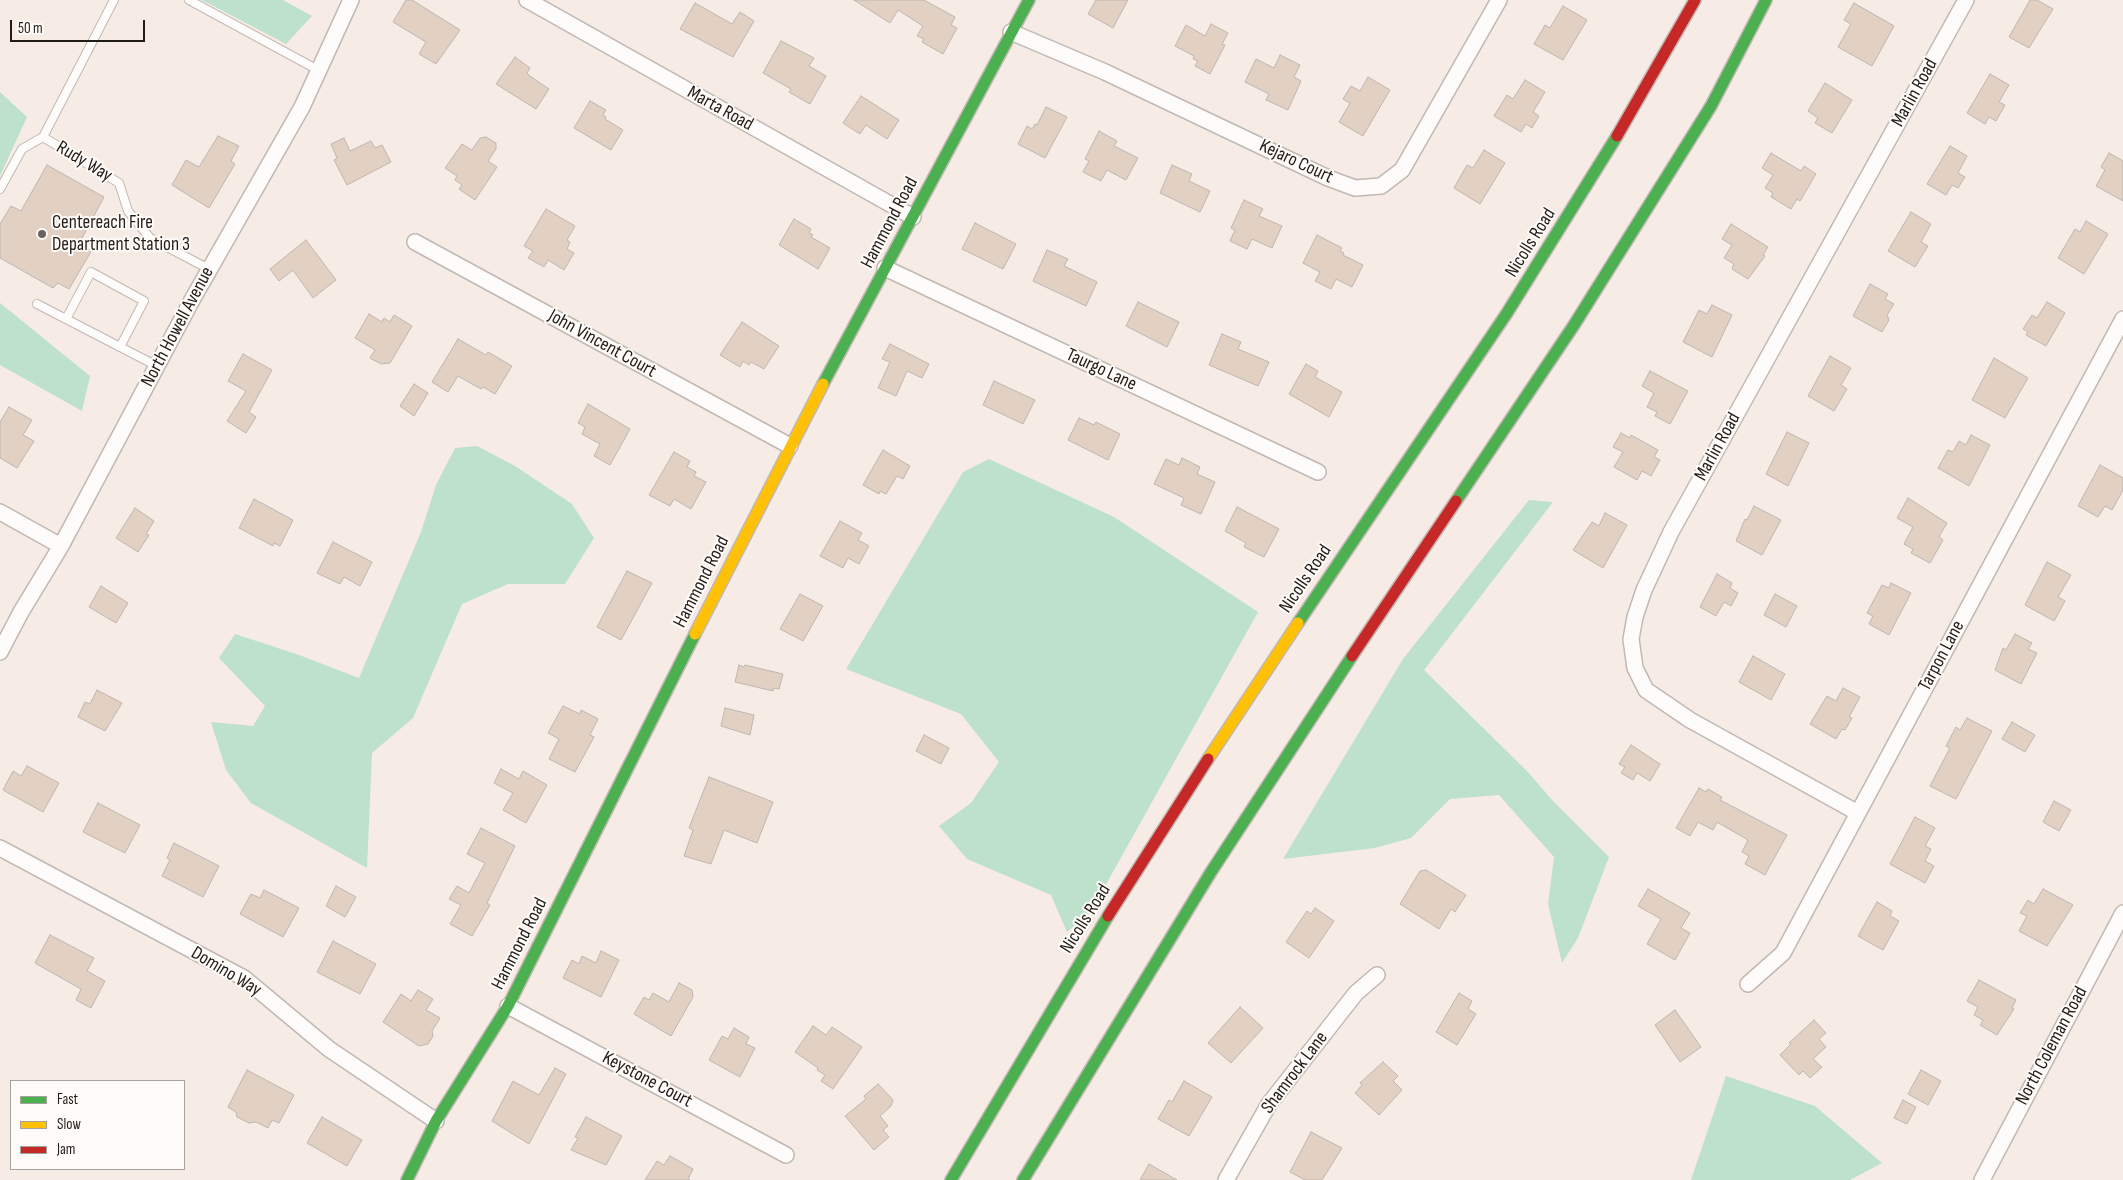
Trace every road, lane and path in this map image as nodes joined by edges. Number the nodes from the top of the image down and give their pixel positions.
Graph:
1 (114, 0) edge
2 (189, 0) edge
3 (351, 0) edge
4 (527, 0) edge
5 (1029, 0) edge
6 (1499, 0) edge
7 (1695, 0) edge
8 (1766, 0) edge
9 (1966, 0) edge
10 (1011, 32) junction
11 (318, 70) junction
12 (43, 137) junction
13 (0, 189) edge
14 (913, 217) junction
15 (415, 242) dead end
16 (885, 268) junction
17 (209, 269) junction
18 (37, 304) dead end
19 (66, 319) junction
20 (2123, 319) edge
21 (120, 347) junction
22 (157, 366) junction
23 (790, 446) junction
24 (1318, 472) dead end
25 (0, 512) edge
26 (61, 546) junction
27 (0, 652) edge
28 (1858, 813) junction
29 (0, 848) edge
30 (2123, 913) edge
31 (1377, 975) dead end
32 (1748, 984) dead end
33 (508, 1006) junction
34 (436, 1121) junction
35 (786, 1155) dead end
36 (407, 1180) edge
37 (951, 1180) edge
38 (1023, 1180) edge
39 (1226, 1180) edge
40 (1982, 1180) edge

1 - 12 lane, Rudy Way
2 - 11 lane
3 - 11 street, North Howell Avenue
4 - 14 street, Marta Road
5 - 10 main road, Hammond Road
6 - 10 street, Kejaro Court
7 - 37 main road, Nicolls Road
8 - 38 main road
9 - 28 street, Marlin Road
10 - 14 main road, Hammond Road
11 - 17 street, North Howell Avenue
12 - 13 lane
12 - 17 lane, Rudy Way
14 - 16 main road, Hammond Road
15 - 23 street, John Vincent Court
16 - 23 main road, Hammond Road
16 - 24 street, Taurgo Lane
17 - 22 street, North Howell Avenue
18 - 19 lane
19 - 21 lane
19 - 21 lane
20 - 28 street, Tarpon Lane
21 - 22 lane
22 - 26 street, North Howell Avenue
23 - 33 main road, Hammond Road
25 - 26 street
26 - 27 street, North Howell Avenue
28 - 32 street, Tarpon Lane
29 - 34 street, Domino Way
30 - 40 street, North Coleman Road
31 - 39 street, Shamrock Lane
33 - 34 main road, Hammond Road
33 - 35 street, Keystone Court
34 - 36 main road, Hammond Road

